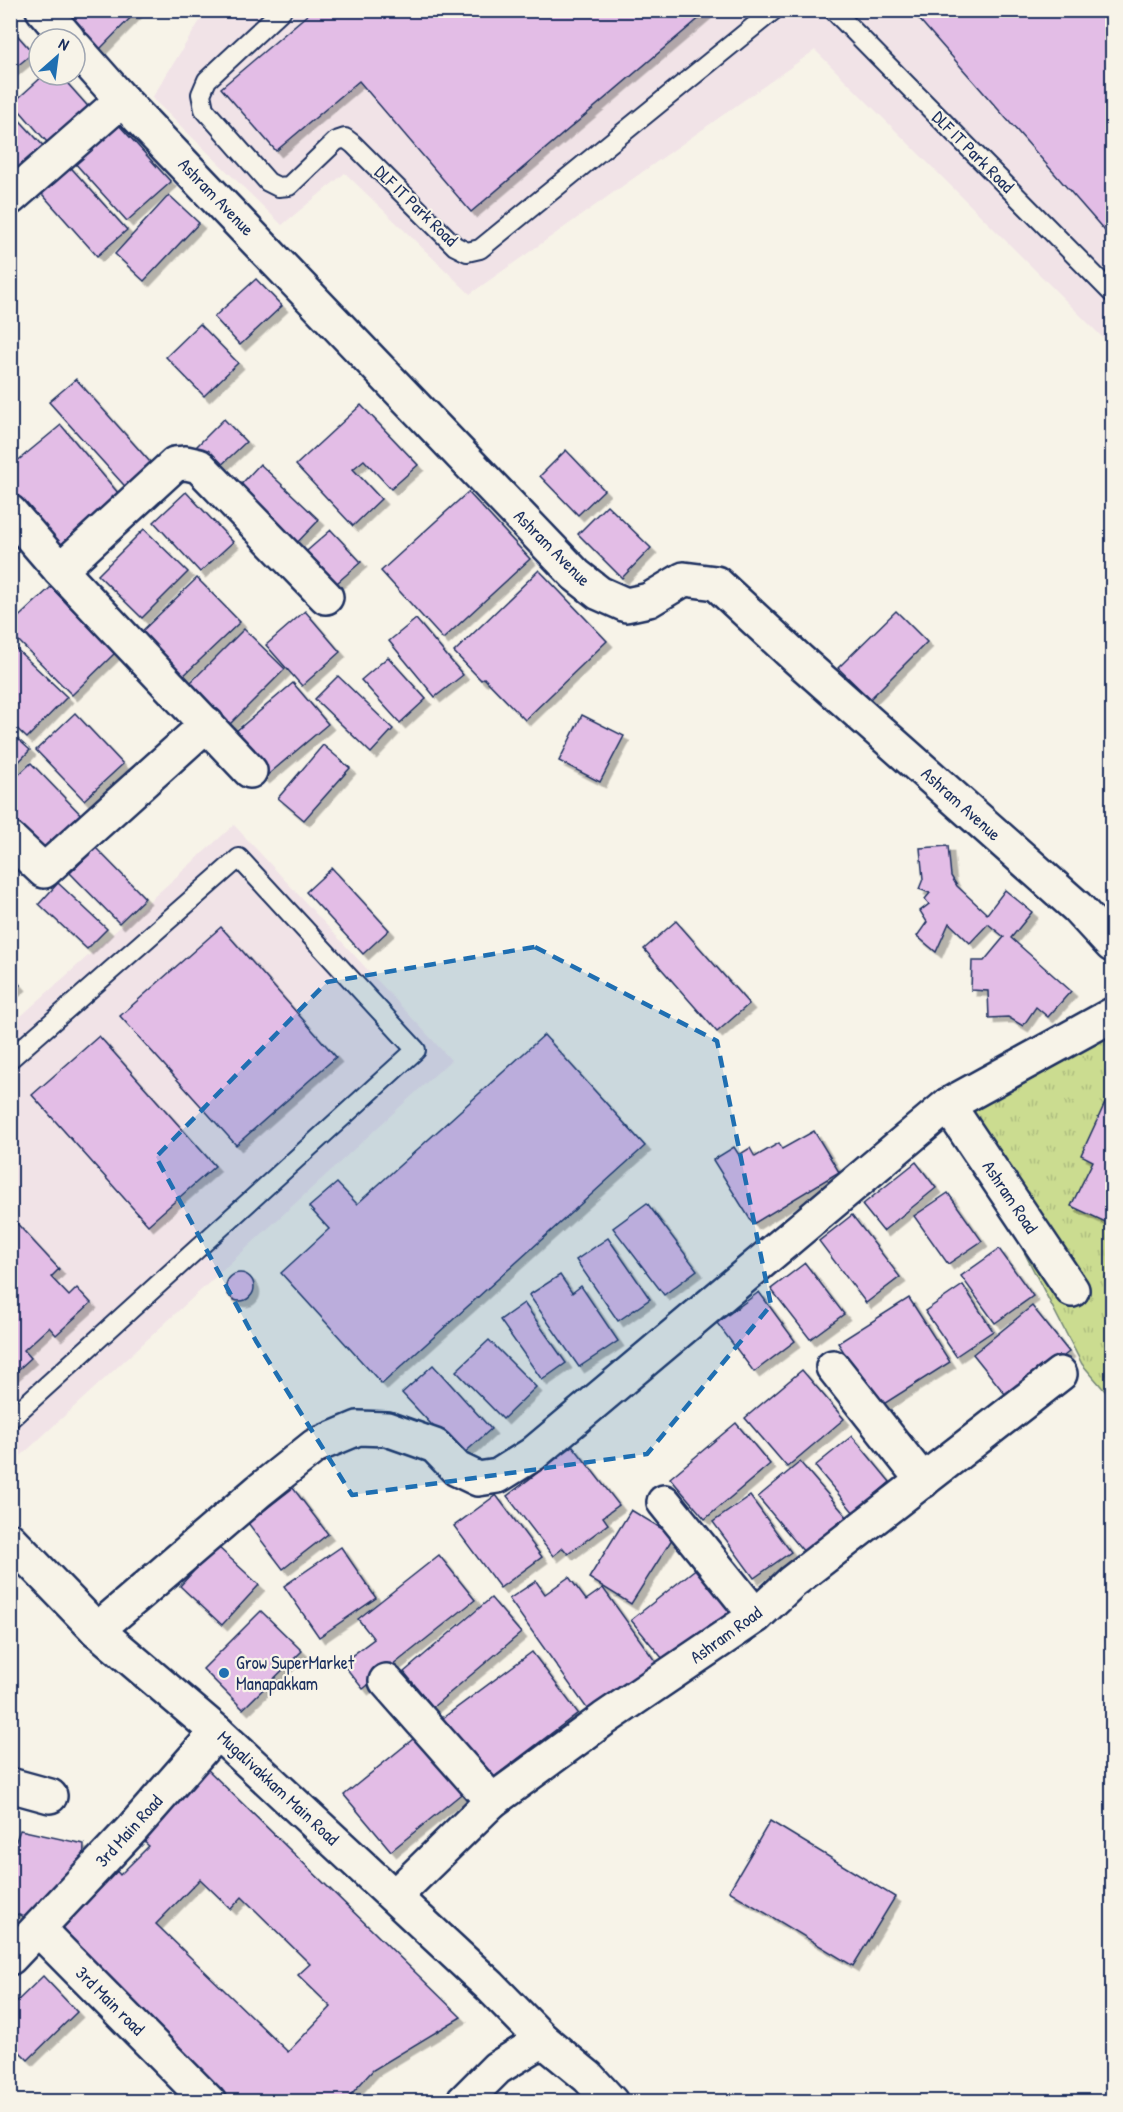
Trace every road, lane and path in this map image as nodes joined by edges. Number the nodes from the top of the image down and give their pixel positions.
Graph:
1 (43, 10) edge
2 (282, 10) edge
3 (774, 10) edge
4 (833, 10) edge
5 (58, 27) edge
6 (87, 61) edge
7 (122, 100) junction
8 (10, 198) edge
9 (1113, 293) edge
10 (10, 512) edge
11 (60, 570) junction
12 (326, 597) dead end
13 (207, 724) junction
14 (250, 771) dead end
15 (10, 839) edge
16 (1113, 945) edge
17 (1113, 1015) edge
18 (10, 1059) edge
19 (948, 1105) junction
20 (1072, 1290) dead end
21 (833, 1367) dead end
22 (1060, 1374) dead end
23 (10, 1419) edge
24 (924, 1481) junction
25 (664, 1502) dead end
26 (10, 1540) edge
27 (756, 1616) junction
28 (97, 1630) junction
29 (386, 1681) dead end
30 (217, 1732) junction
31 (10, 1785) edge
32 (50, 1796) dead end
33 (492, 1801) junction
34 (395, 1896) junction
35 (38, 1929) junction
36 (10, 1958) edge
37 (543, 2040) junction
38 (209, 2102) edge
39 (463, 2102) edge
40 (611, 2102) edge

1 - 5 street
2 - 3 lane, DLF IT Park Road
4 - 9 lane, DLF IT Park Road
6 - 7 street, Ashram Avenue
7 - 8 street
7 - 16 street, Ashram Avenue
10 - 11 street
11 - 12 street
11 - 13 street
13 - 14 street
13 - 15 street
17 - 19 street
18 - 23 lane
19 - 20 street, Ashram Road
19 - 28 street
21 - 24 street
22 - 24 street, Ashram Road
24 - 27 street, Ashram Road
25 - 27 street
26 - 28 street, Mugalivakkam Main Road
27 - 33 street, Ashram Road
28 - 30 street, Mugalivakkam Main Road
29 - 33 street
30 - 34 street, Mugalivakkam Main Road
30 - 35 street, 3rd Main Road
31 - 32 street
33 - 34 street, Ashram Road
34 - 37 street, Mugalivakkam Main Road
35 - 36 street
35 - 38 street, 3rd Main road
37 - 39 street
37 - 40 street, Mugalivakkam Main Road

